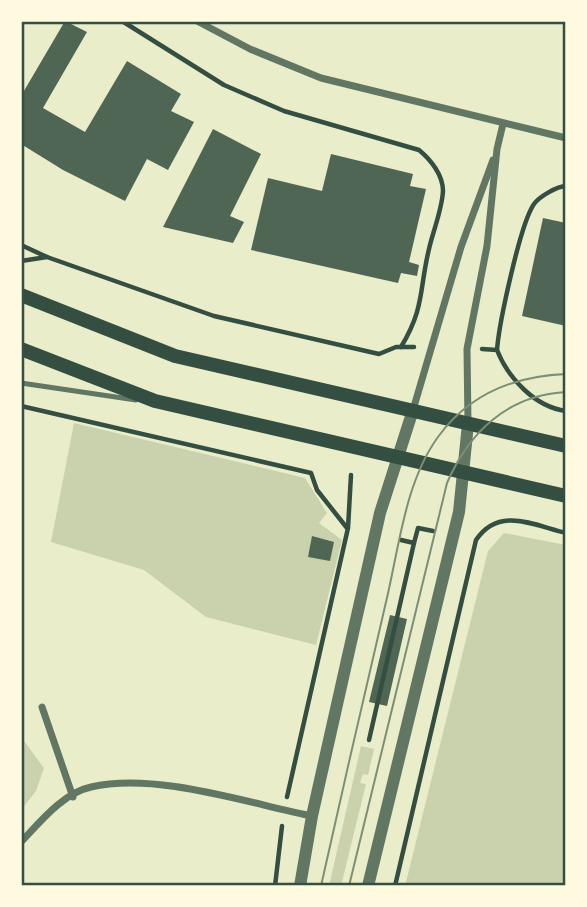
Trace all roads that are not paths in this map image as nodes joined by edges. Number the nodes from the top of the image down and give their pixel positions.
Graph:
1 (197, 21) edge
2 (503, 124) junction
3 (566, 138) edge
4 (497, 149) junction
5 (21, 295) edge
6 (21, 349) edge
7 (21, 383) edge
8 (178, 407) junction
9 (413, 410) junction
10 (468, 424) junction
11 (566, 446) edge
12 (398, 459) junction
13 (465, 474) junction
14 (566, 496) edge
15 (42, 707) dead end
16 (73, 797) junction
17 (312, 816) junction
18 (21, 842) edge
19 (300, 886) edge
20 (368, 886) edge

1 - 2 street
2 - 3 street
2 - 4 street
4 - 9 street
4 - 10 street
5 - 9 main road
6 - 8 main road
7 - 8 lane
8 - 12 main road
9 - 10 main road
9 - 12 street
10 - 11 main road
10 - 13 street
12 - 13 main road
12 - 17 street
13 - 14 main road
13 - 20 street
15 - 16 street
16 - 17 street
16 - 18 street
17 - 19 street

